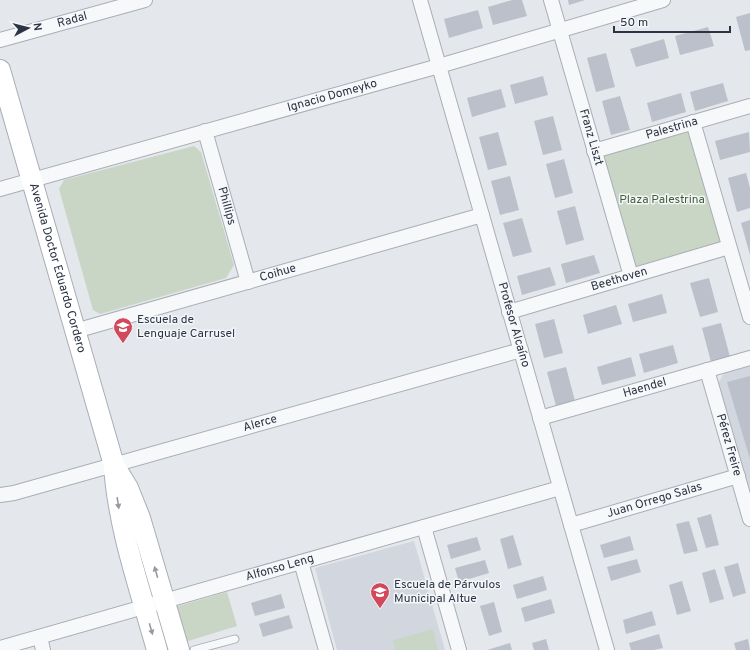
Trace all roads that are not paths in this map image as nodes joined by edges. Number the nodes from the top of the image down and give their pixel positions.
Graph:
1 (144, 0) edge
2 (420, 0) edge
3 (550, 0) edge
4 (663, 0) edge
5 (559, 30) junction
6 (0, 40) edge
7 (439, 66) junction
8 (0, 70) edge
9 (750, 106) edge
10 (693, 122) junction
11 (205, 131) junction
12 (594, 151) junction
13 (32, 180) junction
14 (0, 189) edge
15 (482, 216) junction
16 (730, 247) junction
17 (631, 276) junction
18 (248, 282) junction
19 (509, 312) junction
20 (750, 317) edge
21 (75, 331) junction
22 (521, 350) junction
23 (750, 358) edge
24 (707, 370) junction
25 (540, 418) junction
26 (114, 465) junction
27 (738, 476) junction
28 (560, 488) junction
29 (0, 495) edge
30 (750, 519) edge
31 (571, 525) junction
32 (424, 527) junction
33 (301, 562) junction
34 (164, 601) junction
35 (145, 607) junction
36 (235, 639) dead end
37 (42, 643) edge
38 (0, 648) edge
39 (157, 650) edge
40 (179, 650) edge
41 (194, 650) edge
42 (326, 650) edge
43 (459, 650) edge
44 (607, 650) edge

1 - 6 street, Radal
2 - 7 street, Profesor Alcaíno
3 - 5 street, Franz Liszt
4 - 5 street, Ignacio Domeyko
5 - 7 street, Ignacio Domeyko
5 - 12 street, Franz Liszt
7 - 11 street, Ignacio Domeyko
7 - 15 street, Profesor Alcaíno
8 - 13 main road, Avenida Doctor Eduardo Cordero
9 - 10 street, Palestrina
10 - 12 street, Palestrina
10 - 16 street
11 - 13 street, Ignacio Domeyko
11 - 18 street, Phillips
12 - 17 street, Franz Liszt
13 - 14 street, Ignacio Domeyko
13 - 21 main road, Avenida Doctor Eduardo Cordero
15 - 18 street, Coihue
15 - 19 street, Profesor Alcaíno
16 - 17 street, Beethoven
16 - 20 street
17 - 19 street, Beethoven
18 - 21 street, Coihue
19 - 22 street, Profesor Alcaíno
21 - 26 main road, Avenida Doctor Eduardo Cordero
22 - 25 street, Profesor Alcaíno
22 - 26 street, Alerce
23 - 24 street, Haendel
24 - 25 street, Haendel
24 - 27 street, Pérez Freire
25 - 28 street, Profesor Alcaíno
26 - 29 street, Alerce
34 -> 26 main road, Avenida Doctor Eduardo Cordero
26 -> 35 main road, Avenida Doctor Eduardo Cordero
27 - 30 street, Pérez Freire
27 - 31 street, Juan Orrego Salas
28 - 31 street, Profesor Alcaíno
28 - 32 street, Alfonso Leng
31 - 44 street, Profesor Alcaíno
32 - 33 street, Alfonso Leng
32 - 43 street
33 - 34 street, Alfonso Leng
33 - 42 street
34 - 35 street, Alfonso Leng
34 - 40 main road, Avenida Doctor Eduardo Cordero
35 - 37 street, Alfonso Leng
35 -> 39 main road, Avenida Doctor Eduardo Cordero
36 - 41 lane
37 - 38 street, Alfonso Leng

